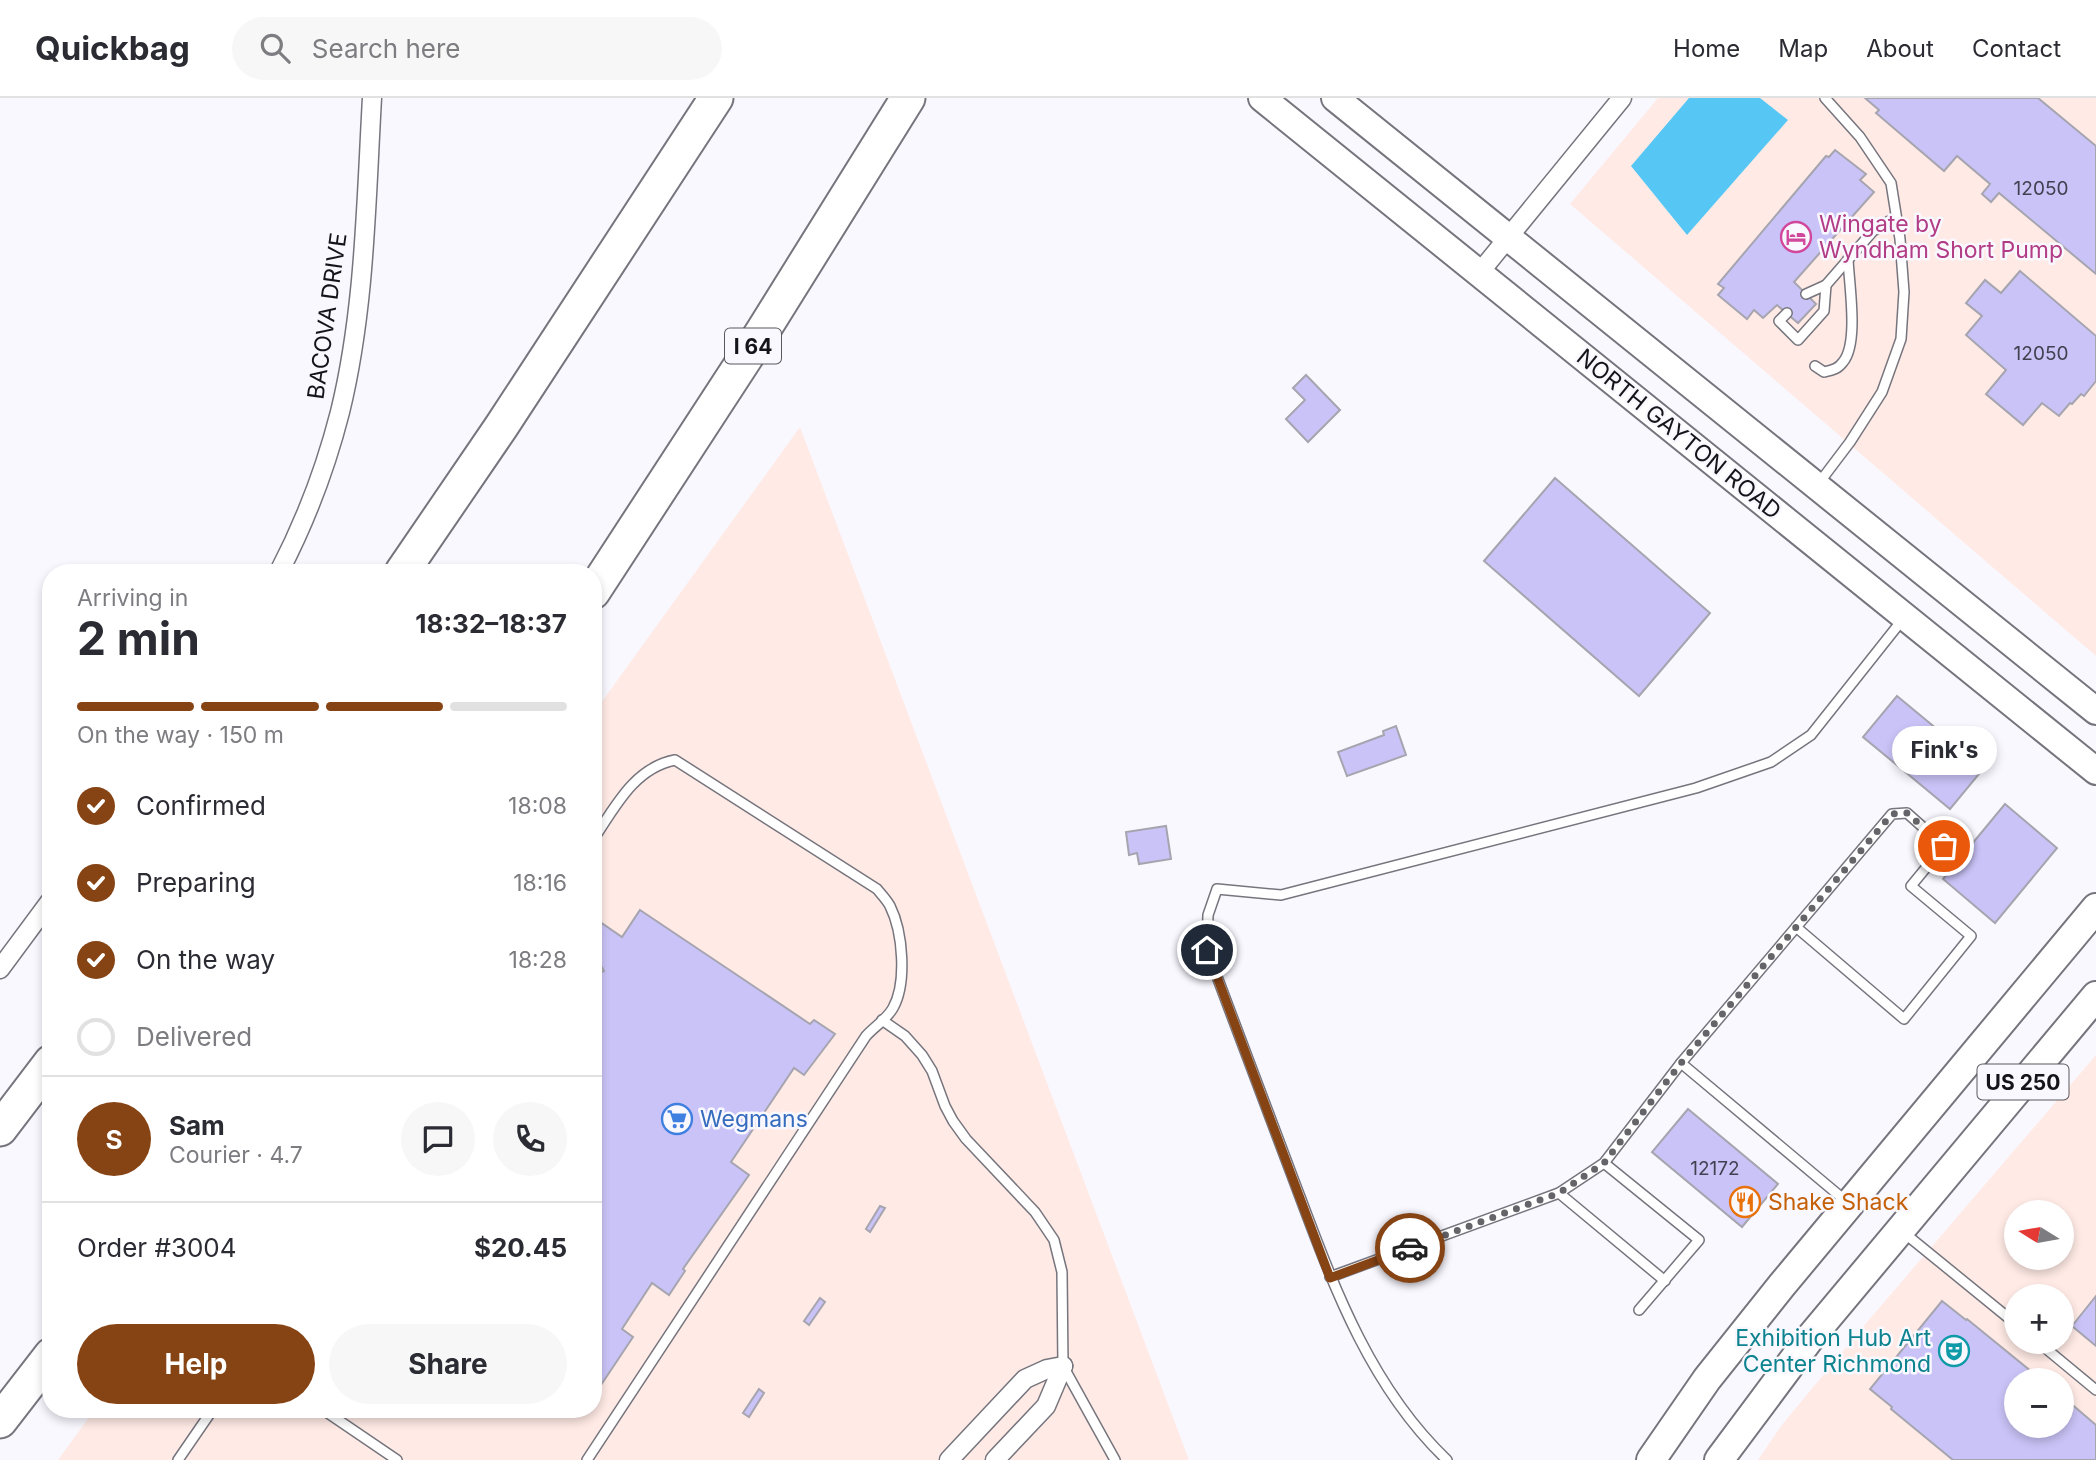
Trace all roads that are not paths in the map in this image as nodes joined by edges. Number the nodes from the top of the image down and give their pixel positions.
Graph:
1 (372, 98) edge
2 (716, 98) edge
3 (908, 98) edge
4 (1262, 98) edge
5 (1335, 98) edge
6 (1622, 98) edge
7 (1825, 98) edge
8 (1896, 217) junction
9 (1508, 238) junction
10 (1848, 259) junction
11 (1480, 272) junction
12 (1826, 285) junction
13 (1806, 293) dead end
14 (1787, 313) dead end
15 (1815, 366) dead end
16 (1817, 486) junction
17 (283, 564) edge
18 (407, 564) edge
19 (602, 578) edge
20 (1904, 617) junction
21 (2096, 711) edge
22 (2096, 771) edge
23 (602, 827) edge
24 (2096, 908) edge
25 (42, 912) edge
26 (1796, 927) junction
27 (0, 969) edge
28 (2096, 996) edge
29 (882, 1020) junction
30 (1681, 1063) junction
31 (42, 1074) edge
32 (0, 1129) edge
33 (1604, 1163) junction
34 (1559, 1193) junction
35 (1849, 1203) junction
36 (1899, 1229) junction
37 (1330, 1278) junction
38 (1665, 1281) junction
39 (1639, 1310) dead end
40 (2004, 1314) edge
41 (2052, 1354) edge
42 (42, 1366) edge
43 (1063, 1366) junction
44 (2096, 1390) edge
45 (207, 1418) edge
46 (334, 1418) edge
47 (0, 1421) edge
48 (178, 1460) edge
49 (397, 1460) edge
50 (587, 1460) edge
51 (949, 1460) edge
52 (996, 1460) edge
53 (1115, 1460) edge
54 (1447, 1460) edge
55 (1651, 1460) edge
56 (1719, 1460) edge

1 - 17 street, BACOVA DRIVE
2 - 18 highway
3 - 19 highway, I 64
4 - 11 main road, NORTH GAYTON ROAD
5 - 9 main road, NORTH GAYTON ROAD
6 - 9 street
7 - 8 lane
8 - 10 lane
8 - 16 lane
9 - 11 street
9 - 16 main road, NORTH GAYTON ROAD
10 - 12 lane
10 - 15 lane
11 - 20 main road, NORTH GAYTON ROAD
12 - 13 lane
12 - 14 lane
16 - 21 main road, NORTH GAYTON ROAD
20 - 22 main road, NORTH GAYTON ROAD
20 - 37 lane
23 - 29 lane
24 - 35 main road, US 250
25 - 27 street
26 - 26 lane
26 - 30 lane
28 - 36 main road, US 250
29 - 43 lane
29 - 50 lane
30 - 33 lane
30 - 35 lane
31 - 32 highway
33 - 34 lane
33 - 38 lane
34 - 37 lane
34 - 38 lane
35 - 55 main road, US 250
36 - 40 lane
36 - 56 main road, US 250
37 - 54 lane
38 - 39 lane
41 - 44 lane
42 - 47 highway
43 - 51 street
43 - 52 street
43 - 53 lane
45 - 48 lane
46 - 49 lane

